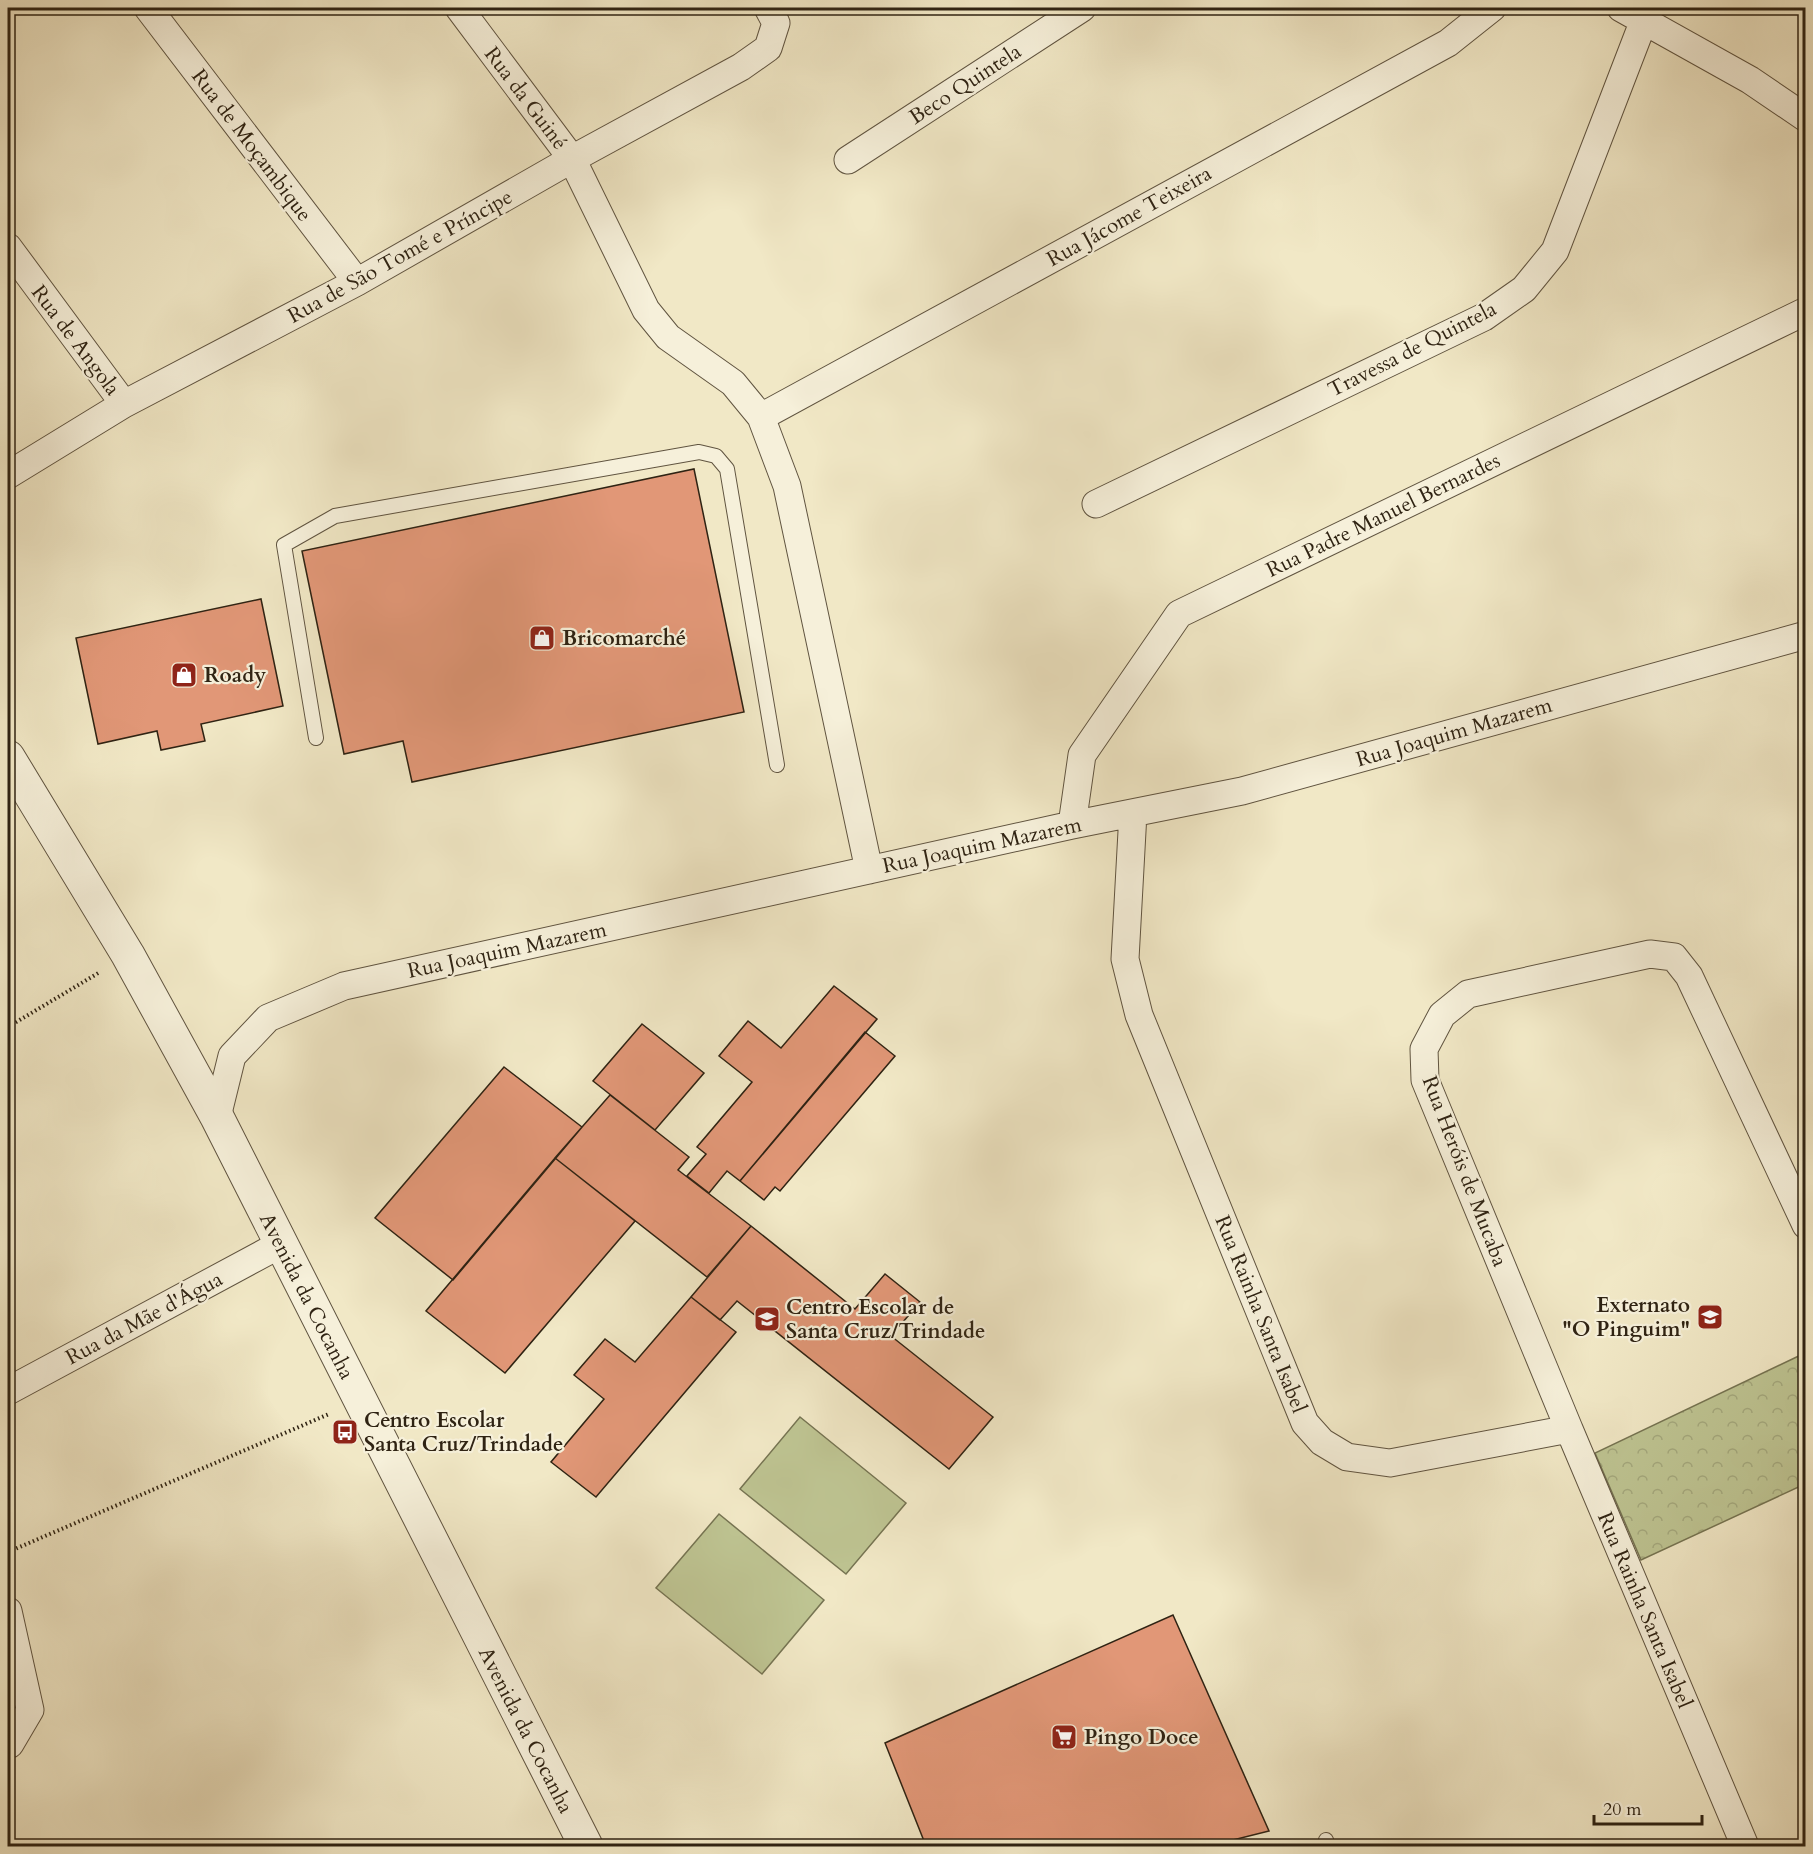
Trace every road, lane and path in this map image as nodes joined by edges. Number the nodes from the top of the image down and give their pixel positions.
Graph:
1 (148, 8) edge
2 (459, 8) edge
3 (1082, 8) edge
4 (1492, 8) edge
5 (1621, 8) edge
6 (772, 15) edge
7 (1644, 20) junction
8 (1806, 118) edge
9 (572, 159) junction
10 (848, 160) dead end
11 (8, 247) edge
12 (357, 282) junction
13 (1806, 311) edge
14 (124, 404) junction
15 (760, 417) junction
16 (8, 475) edge
17 (1096, 504) dead end
18 (1806, 635) edge
19 (316, 738) dead end
20 (8, 757) edge
21 (777, 765) dead end
22 (1132, 813) junction
23 (1072, 825) junction
24 (869, 870) junction
25 (128, 955) junction
26 (8, 1027) edge
27 (217, 1117) junction
28 (1806, 1225) edge
29 (281, 1244) junction
30 (8, 1391) edge
31 (360, 1401) junction
32 (1569, 1429) junction
33 (8, 1552) edge
34 (8, 1611) edge
35 (8, 1744) edge
36 (586, 1846) edge
37 (1745, 1846) edge

1 - 12 street, Rua de Moçambique
2 - 9 street, Rua da Guiné
3 - 10 street, Beco Quintela
4 - 15 street, Rua Jácome Teixeira
5 - 7 street
6 - 9 street, Rua de São Tomé e Príncipe
7 - 8 street
7 - 17 street, Travessa de Quintela
9 - 12 street, Rua de São Tomé e Príncipe
9 - 15 street, Rua da Guiné
11 - 14 street, Rua de Angola
12 - 14 street, Rua de São Tomé e Príncipe
13 - 23 street, Rua Padre Manuel Bernardes
14 - 16 street, Rua de São Tomé e Príncipe
15 - 24 street, Rua da Guiné
18 - 22 street, Rua Joaquim Mazarem
19 - 21 lane
20 - 25 street, Avenida da Cocanha
22 - 23 street, Rua Joaquim Mazarem
22 - 32 street, Rua Rainha Santa Isabel
23 - 24 street, Rua Joaquim Mazarem
24 - 27 street, Rua Joaquim Mazarem
25 - 26 path
25 - 27 street, Avenida da Cocanha
27 - 29 street, Avenida da Cocanha
28 - 32 street, Rua Heróis de Mucaba
29 - 30 street, Rua da Mãe d'Água
29 - 31 street, Avenida da Cocanha
31 - 33 path
31 - 36 street, Avenida da Cocanha
32 - 37 street, Rua Rainha Santa Isabel
34 - 35 street

